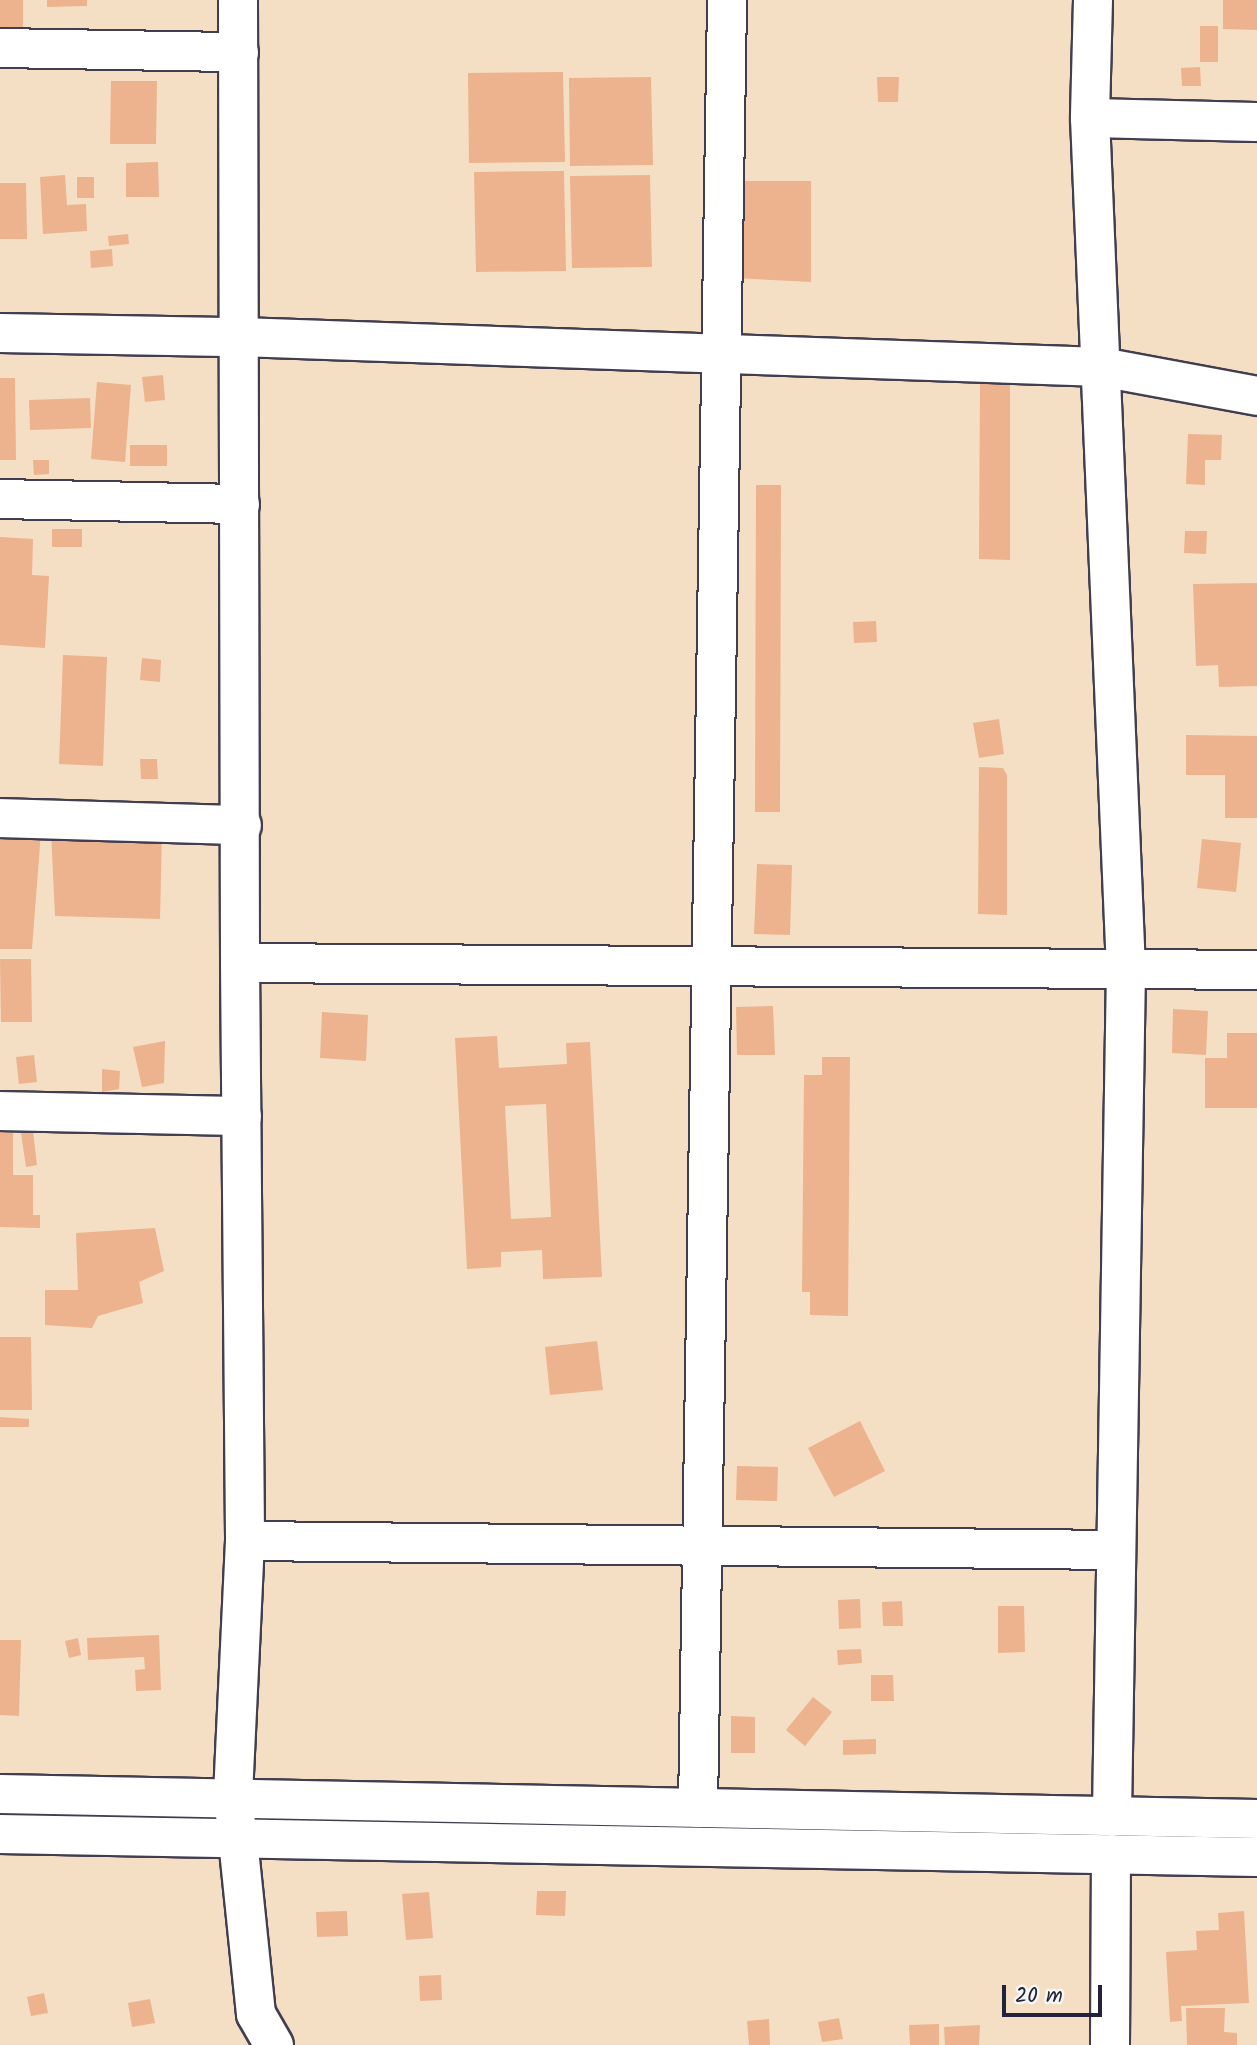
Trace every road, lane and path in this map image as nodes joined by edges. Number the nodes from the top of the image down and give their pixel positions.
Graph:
1 (238, 0) edge
2 (727, 0) edge
3 (1093, 0) edge
4 (0, 48) edge
5 (239, 52) junction
6 (1090, 118) junction
7 (1257, 122) edge
8 (0, 333) edge
9 (240, 337) junction
10 (721, 354) junction
11 (1101, 367) junction
12 (1257, 396) edge
13 (0, 499) edge
14 (240, 504) junction
15 (0, 818) edge
16 (242, 825) junction
17 (240, 963) junction
18 (710, 966) junction
19 (1126, 969) junction
20 (1257, 970) edge
21 (0, 1111) edge
22 (242, 1116) junction
23 (246, 1541) junction
24 (700, 1546) junction
25 (1116, 1550) junction
26 (0, 1794) edge
27 (233, 1798) junction
28 (698, 1808) junction
29 (1112, 1817) junction
30 (1257, 1819) edge
31 (0, 1834) edge
32 (238, 1840) junction
33 (1111, 1857) junction
34 (1257, 1857) edge
35 (274, 2045) edge
36 (1110, 2045) edge

1 - 5 street
2 - 10 street
3 - 6 street
4 - 5 street
5 - 9 street
6 - 7 street
6 - 11 street
8 - 9 street
9 - 10 street
9 - 14 street
10 - 11 street
10 - 18 street
11 - 12 street
11 - 19 street
13 - 14 street
14 - 16 street
15 - 16 street
16 - 17 street
17 - 18 street
17 - 22 street
18 - 19 street
18 - 24 street
19 - 20 street
19 - 25 street
21 - 22 street
22 - 23 street
23 - 24 street
23 - 27 street
24 - 25 street
24 - 28 street
25 - 29 street
26 - 27 street
27 - 28 street
27 - 32 street
28 - 29 street
29 - 30 street
31 - 32 street
32 - 33 street
32 - 35 street
33 - 34 street
33 - 36 street

